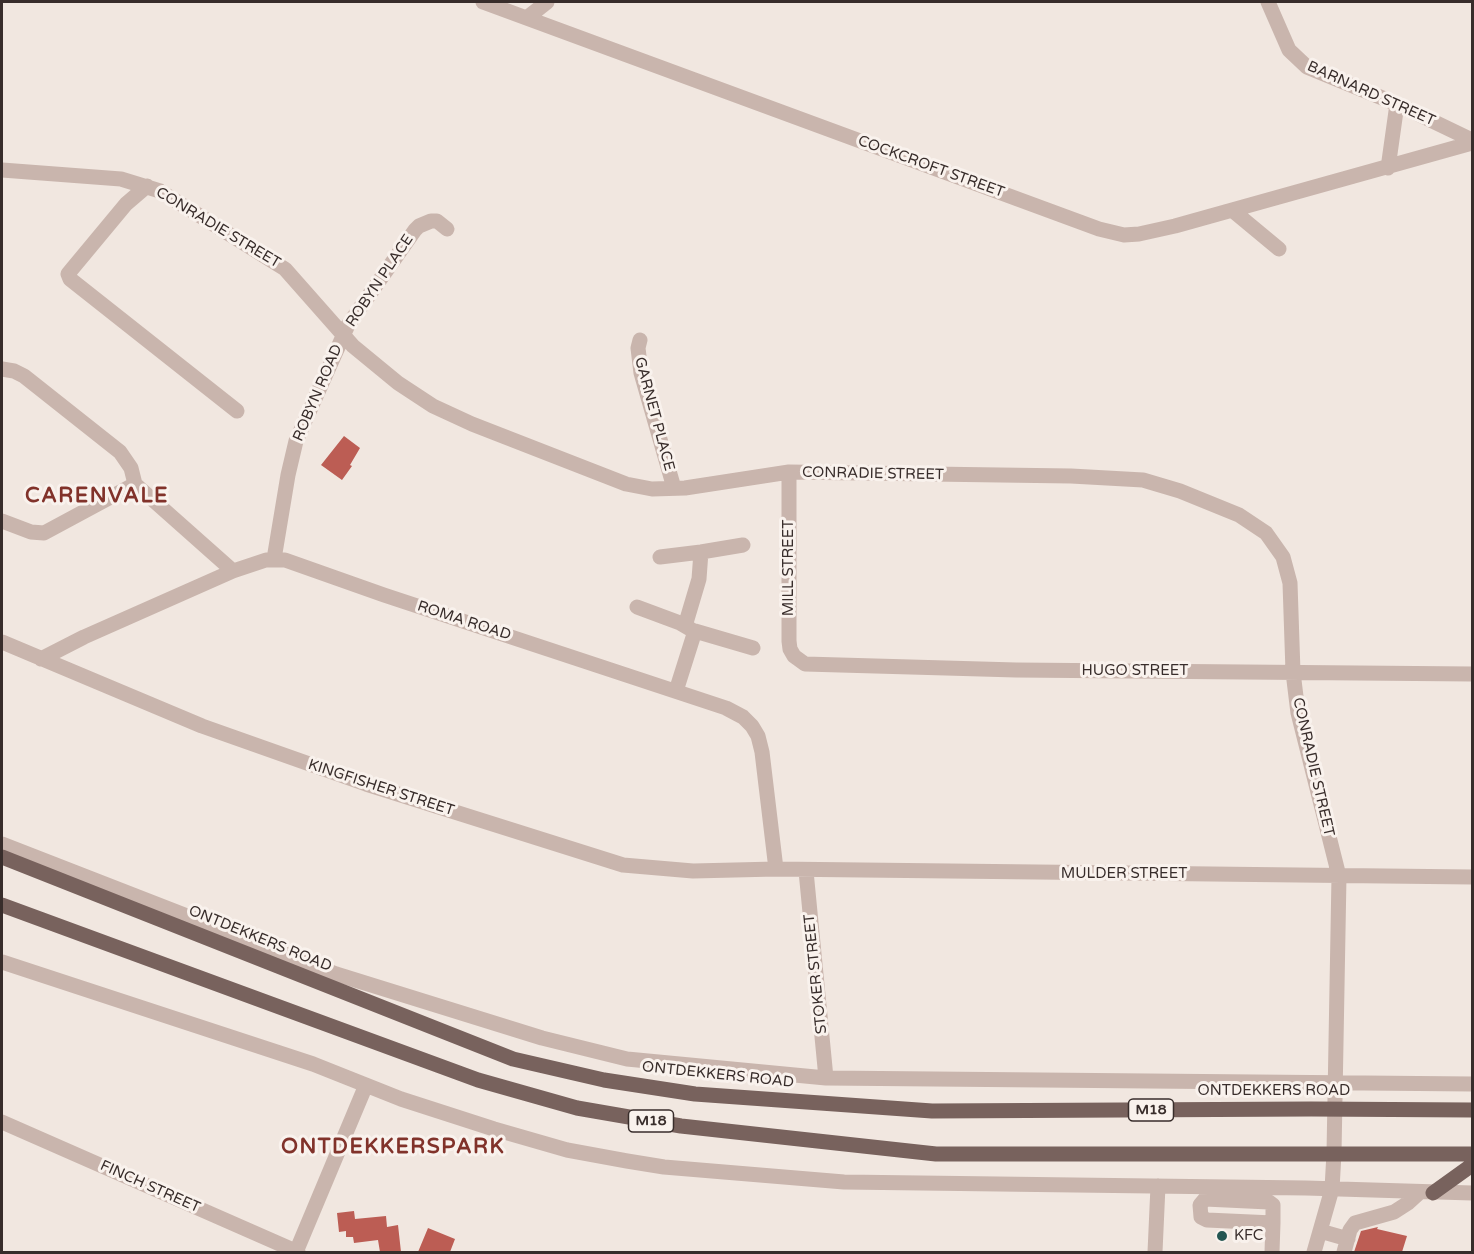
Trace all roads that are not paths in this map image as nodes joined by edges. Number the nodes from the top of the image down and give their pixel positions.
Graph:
1 (483, 2) edge
2 (547, 2) edge
3 (1268, 2) edge
4 (528, 17) junction
5 (1397, 104) junction
6 (1473, 141) edge
7 (1388, 168) junction
8 (2, 170) edge
9 (147, 186) junction
10 (1232, 210) junction
11 (447, 229) dead end
12 (1279, 249) dead end
13 (344, 335) junction
14 (640, 340) dead end
15 (2, 369) edge
16 (237, 411) dead end
17 (789, 472) junction
18 (135, 484) junction
19 (674, 489) junction
20 (2, 521) edge
21 (743, 545) dead end
22 (701, 552) junction
23 (660, 556) dead end
24 (274, 559) junction
25 (233, 571) junction
26 (637, 607) dead end
27 (690, 628) junction
28 (2, 642) edge
29 (753, 648) dead end
30 (41, 659) junction
31 (799, 661) joint
32 (1293, 672) junction
33 (1473, 674) edge
34 (676, 691) junction
35 (2, 844) edge
36 (2, 857) edge
37 (776, 869) junction
38 (806, 871) junction
39 (1340, 876) junction
40 (1473, 877) edge
41 (2, 905) edge
42 (2, 962) edge
43 (826, 1078) junction
44 (1337, 1083) junction
45 (1473, 1084) edge
46 (366, 1085) junction
47 (1336, 1109) junction
48 (1473, 1110) edge
49 (2, 1122) edge
50 (1334, 1154) junction
51 (1473, 1154) edge
52 (1473, 1165) edge
53 (1158, 1186) junction
54 (1332, 1189) junction
55 (1383, 1191) junction
56 (1426, 1193) junction
57 (1473, 1193) edge
58 (1387, 1214) junction
59 (1273, 1223) dead end
60 (1320, 1231) junction
61 (1346, 1246) edge
62 (297, 1252) edge
63 (1155, 1252) edge
64 (1272, 1252) edge
65 (1314, 1252) edge

1 - 4 street, COCKCROFT STREET
2 - 4 street
3 - 5 street, BARNARD STREET
4 - 10 street, COCKCROFT STREET
5 - 6 street, BARNARD STREET
5 - 7 street
6 - 7 street, COCKCROFT STREET
7 - 10 street, COCKCROFT STREET
8 - 9 street, CONRADIE STREET
9 - 13 street, CONRADIE STREET
9 - 16 street
10 - 12 street
11 - 13 street, ROBYN PLACE
13 - 19 street, CONRADIE STREET
13 - 24 street, ROBYN ROAD
14 - 19 street, GARNET PLACE
15 - 18 street
17 - 19 street, CONRADIE STREET
17 - 31 street, MILL STREET
17 - 32 street, CONRADIE STREET
18 - 20 street
18 - 25 street
21 - 22 street
22 - 23 street
22 - 27 street
24 - 25 street
24 - 34 street, ROMA ROAD
25 - 30 street
26 - 27 street
27 - 29 street
27 - 34 street
28 - 30 street, KINGFISHER STREET
30 - 37 street, KINGFISHER STREET
31 - 32 street, HUGO STREET
32 - 33 street, HUGO STREET
32 - 39 street, CONRADIE STREET
34 - 37 street, ROMA ROAD
35 - 43 street, ONTDEKKERS ROAD
36 - 47 main road, ONTDEKKERS ROAD / M18
37 - 38 street, MULDER STREET
38 - 39 street, MULDER STREET
38 - 43 street, STOKER STREET
39 - 40 street, MULDER STREET
39 - 44 street, CONRADIE STREET
41 - 50 main road, M18
42 - 46 street
43 - 44 street, ONTDEKKERS ROAD
44 - 45 street, ONTDEKKERS ROAD
44 - 47 street, CONRADIE STREET
46 - 53 street
46 - 62 street
47 - 48 main road, ONTDEKKERS ROAD / M18
47 - 50 street, CONRADIE STREET
49 - 62 street, FINCH STREET
50 - 51 main road, M18
50 - 54 street, CONRADIE STREET
52 - 56 main road
53 - 54 street
53 - 63 street
54 - 55 street
54 - 60 street, CONRADIE STREET
55 - 56 street
55 - 58 street
56 - 57 street
56 - 58 street
58 - 61 street
59 - 64 street
60 - 61 street
60 - 65 street, CONRADIE STREET

